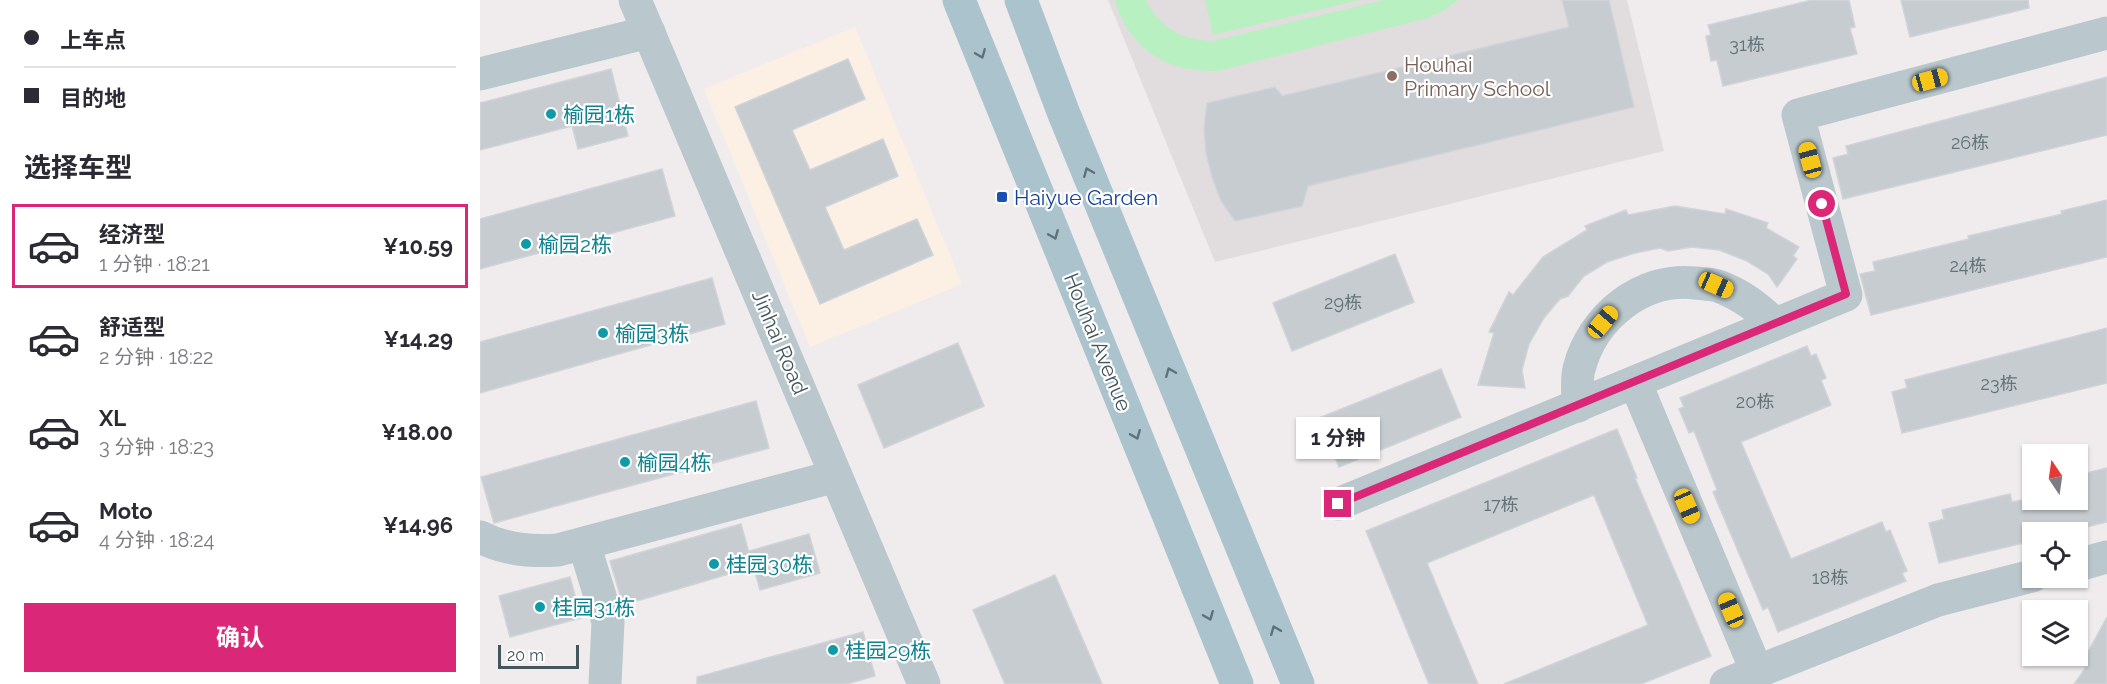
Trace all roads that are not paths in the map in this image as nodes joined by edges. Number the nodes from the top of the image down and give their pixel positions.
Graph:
1 (635, 0) edge
2 (959, 0) edge
3 (1021, 0) edge
4 (649, 32) junction
5 (2107, 33) edge
6 (480, 74) edge
7 (1775, 324) junction
8 (1635, 382) junction
9 (1578, 406) junction
10 (836, 476) junction
11 (1338, 504) dead end
12 (480, 537) edge
13 (584, 544) junction
14 (2107, 557) edge
15 (2088, 562) edge
16 (2022, 579) edge
17 (1757, 672) junction
18 (605, 684) edge
19 (924, 684) edge
20 (1237, 684) edge
21 (1298, 684) edge
22 (1726, 684) edge

1 - 4 street, Jinhai Road
2 -> 20 main road, Houhai Avenue
21 -> 3 main road
4 - 6 street
4 - 10 street, Jinhai Road
5 - 7 street
7 - 8 street
7 - 9 street
8 - 9 street
8 - 17 street
9 - 11 street
10 - 13 street
10 - 19 street, Jinhai Road
12 - 13 street
13 - 18 street
14 - 15 street
16 - 17 street
17 - 22 street

